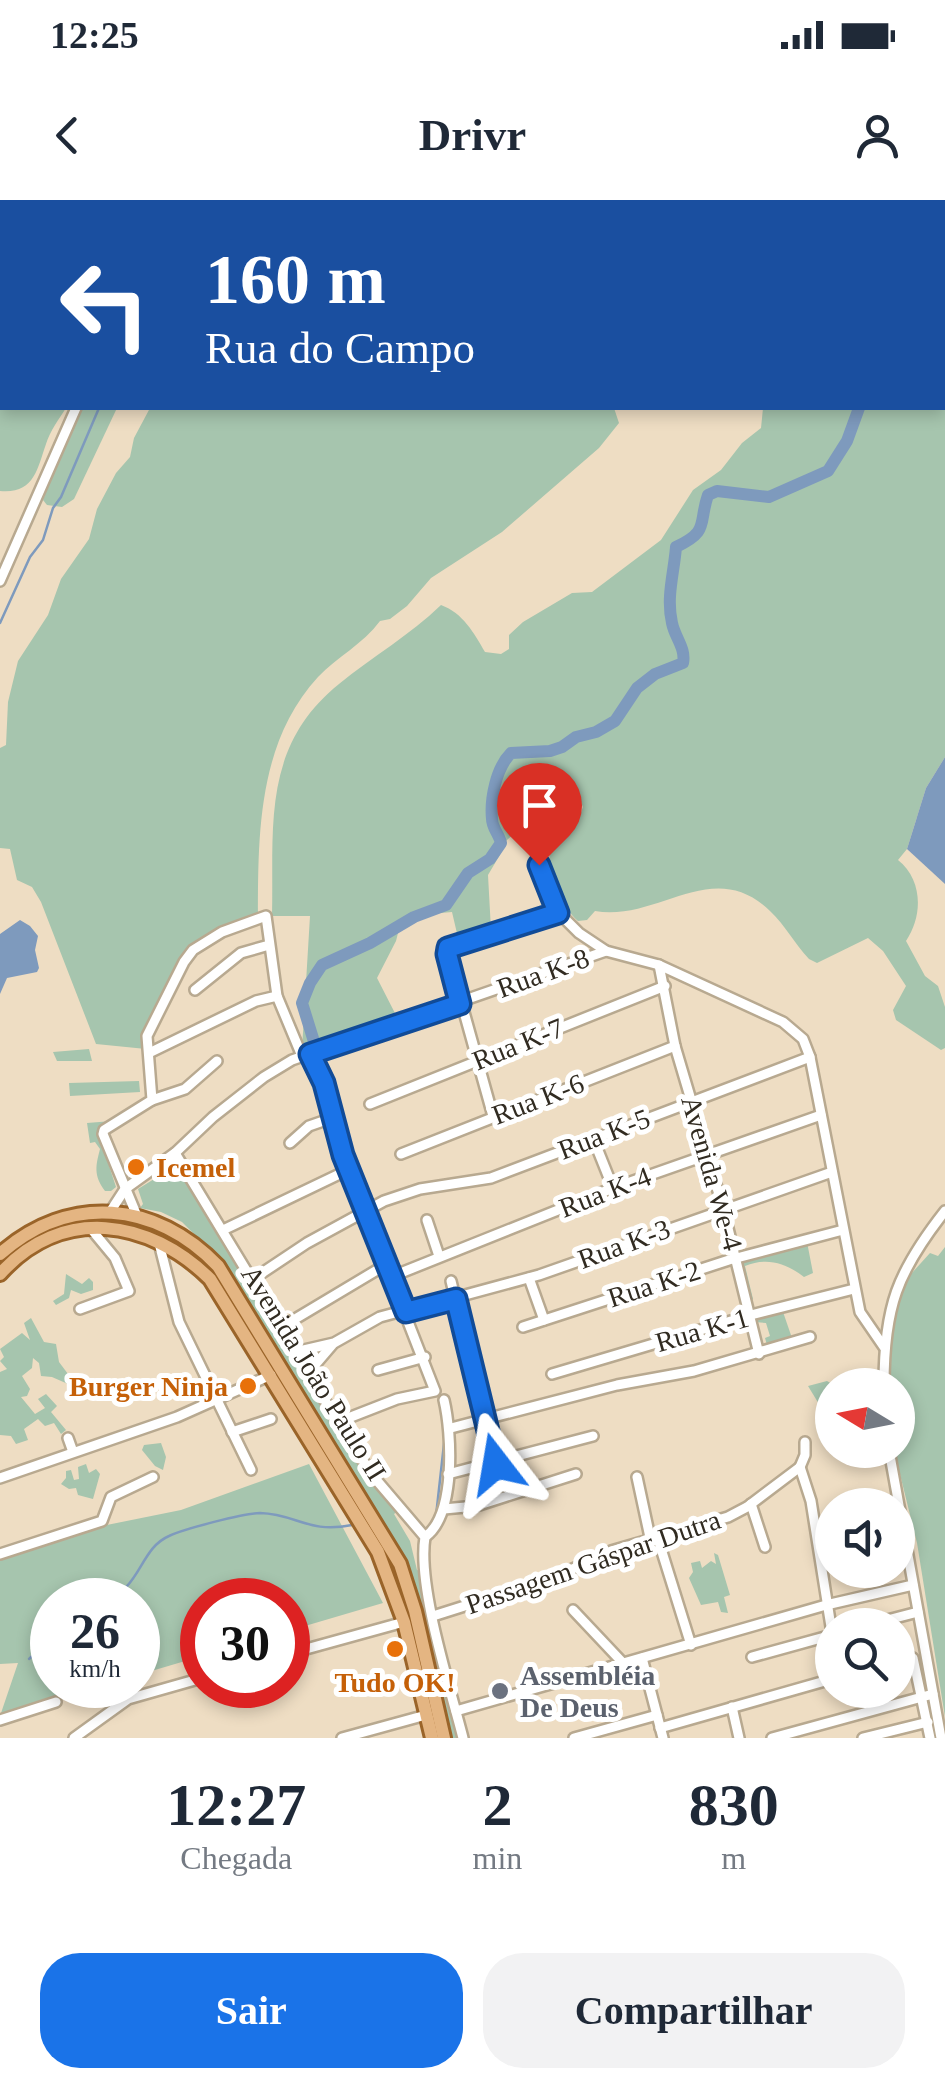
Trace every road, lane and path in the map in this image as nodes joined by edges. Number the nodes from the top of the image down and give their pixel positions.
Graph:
1 (75, 410) edge
2 (0, 581) edge
3 (539, 865) dead end
4 (558, 913) junction
5 (270, 945) junction
6 (606, 950) junction
7 (659, 965) junction
8 (675, 972) junction
9 (664, 988) junction
10 (196, 990) dead end
11 (276, 996) junction
12 (460, 1004) junction
13 (676, 1046) junction
14 (149, 1053) junction
15 (311, 1053) junction
16 (810, 1058) junction
17 (477, 1061) junction
18 (217, 1062) dead end
19 (693, 1099) junction
20 (152, 1100) junction
21 (370, 1104) dead end
22 (820, 1114) junction
23 (493, 1116) junction
24 (332, 1118) junction
25 (593, 1138) junction
26 (290, 1143) dead end
27 (175, 1153) junction
28 (708, 1153) junction
29 (400, 1154) dead end
30 (350, 1169) junction
31 (832, 1172) junction
32 (613, 1188) junction
33 (125, 1189) junction
34 (723, 1208) junction
35 (370, 1209) junction
36 (945, 1211) edge
37 (110, 1212) junction
38 (137, 1216) junction
39 (428, 1220) dead end
40 (91, 1229) junction
41 (223, 1230) junction
42 (843, 1230) junction
43 (159, 1240) junction
44 (0, 1254) edge
45 (440, 1256) junction
46 (736, 1258) junction
47 (387, 1264) junction
48 (0, 1274) edge
49 (395, 1275) junction
50 (529, 1278) junction
51 (253, 1279) junction
52 (451, 1281) dead end
53 (854, 1289) junction
54 (456, 1299) junction
55 (80, 1310) dead end
56 (408, 1310) junction
57 (751, 1315) junction
58 (544, 1320) junction
59 (523, 1327) dead end
60 (280, 1328) junction
61 (810, 1337) dead end
62 (334, 1343) junction
63 (884, 1347) junction
64 (294, 1352) junction
65 (760, 1354) junction
66 (425, 1357) junction
67 (884, 1368) edge
68 (378, 1370) dead end
69 (308, 1373) junction
70 (552, 1374) dead end
71 (271, 1375) junction
72 (444, 1400) dead end
73 (215, 1402) junction
74 (271, 1420) dead end
75 (484, 1420) junction
76 (338, 1422) junction
77 (451, 1428) junction
78 (232, 1432) junction
79 (594, 1436) dead end
80 (68, 1438) dead end
81 (805, 1442) dead end
82 (73, 1452) junction
83 (496, 1464) junction
84 (800, 1467) junction
85 (250, 1470) dead end
86 (448, 1474) junction
87 (576, 1474) dead end
88 (154, 1477) dead end
89 (637, 1477) dead end
90 (0, 1478) edge
91 (751, 1504) junction
92 (444, 1510) junction
93 (425, 1537) junction
94 (654, 1540) junction
95 (765, 1547) dead end
96 (0, 1554) edge
97 (901, 1588) edge
98 (914, 1588) edge
99 (826, 1606) junction
100 (573, 1610) dead end
101 (918, 1612) junction
102 (915, 1613) edge
103 (433, 1616) junction
104 (404, 1622) junction
105 (815, 1639) edge
106 (691, 1645) junction
107 (310, 1648) edge
108 (925, 1654) junction
109 (915, 1657) edge
110 (642, 1658) junction
111 (752, 1658) dead end
112 (624, 1663) junction
113 (915, 1668) edge
114 (180, 1684) edge
115 (815, 1684) edge
116 (933, 1694) junction
117 (921, 1697) junction
118 (732, 1707) junction
119 (37, 1708) edge
120 (456, 1711) junction
121 (426, 1715) junction
122 (656, 1715) junction
123 (0, 1720) edge
124 (932, 1721) junction
125 (661, 1733) edge
126 (74, 1738) edge
127 (342, 1738) edge
128 (432, 1738) edge
129 (444, 1738) edge
130 (463, 1738) edge
131 (574, 1738) edge
132 (739, 1738) edge
133 (772, 1738) edge
134 (863, 1738) edge
135 (930, 1738) edge
136 (941, 1738) edge

1 - 2 street
3 - 4 street
4 - 6 street
4 - 12 street
5 - 10 street
5 - 11 street
5 - 14 street
6 - 7 street
6 - 12 street, Rua K-8
7 - 8 street
7 - 9 street, Avenida We-4
8 - 9 street
8 - 16 street
9 - 13 street, Avenida We-4
9 - 17 street, Rua K-7
11 - 14 street
11 - 15 street
12 - 15 street, Rua K-8
12 - 17 street
13 - 19 street, Avenida We-4
13 - 23 street, Rua K-6
14 - 20 street
15 - 24 street
15 - 27 street, Rua K-8
16 - 19 street, Rua K-5
16 - 22 street
17 - 21 street, Rua K-7
17 - 23 street
18 - 20 street
19 - 25 street, Rua K-5
19 - 28 street, Avenida We-4
20 - 33 street
22 - 28 street, Rua K-4
22 - 31 street
23 - 29 street, Rua K-6
24 - 26 street
24 - 30 street
25 - 32 street
25 - 35 street, Rua K-5
27 - 33 street, Rua K-8
27 - 41 street
28 - 32 street, Rua K-4
28 - 34 street, Avenida We-4
30 - 35 street
30 - 41 street
31 - 34 street, Rua K-3
31 - 42 street
32 - 45 street, Rua K-4
33 - 37 street
33 - 38 street
34 - 46 street, Avenida We-4
34 - 50 street, Rua K-3
35 - 47 street
35 - 51 street, Rua K-5
36 - 63 street
37 - 38 main road, Avenida João Paulo II
37 - 44 main road, Avenida João Paulo II
38 - 129 main road, Avenida João Paulo II
39 - 45 street
40 - 43 main road, Avenida João Paulo II
40 - 48 main road, Avenida João Paulo II
40 - 55 street
41 - 51 street
42 - 46 street, Rua K-2
42 - 53 street
43 - 71 main road, Avenida João Paulo II
43 - 73 street
45 - 49 street, Rua K-4
46 - 57 street, Avenida We-4
46 - 58 street, Rua K-2
47 - 49 street
47 - 60 street
49 - 56 street
50 - 54 street, Rua K-3
50 - 58 street
51 - 60 street
52 - 54 street
53 - 57 street, Rua K-1
53 - 63 street
54 - 56 street, Rua K-3
54 - 75 street
56 - 62 street, Rua K-3
56 - 66 street
57 - 65 street, Avenida We-4
57 - 70 street, Rua K-1
58 - 59 street, Rua K-2
60 - 64 street
61 - 65 street
62 - 64 street
62 - 69 street
63 - 67 street
64 - 69 street
65 - 75 street
66 - 68 street
66 - 76 street
69 - 76 street
71 - 73 street
71 - 104 main road, Avenida João Paulo II
72 - 77 street
73 - 78 street
73 - 82 street
74 - 78 street
75 - 77 street
75 - 83 street
76 - 93 street
77 - 86 street
78 - 85 street
79 - 83 street
80 - 82 street
81 - 84 street
82 - 90 street
83 - 86 street
84 - 91 street, Passagem Gáspar Dutra
84 - 99 street
86 - 92 street
87 - 92 street
88 - 96 street
89 - 94 street
91 - 94 street, Passagem Gáspar Dutra
91 - 95 street
92 - 93 street
93 - 103 street
94 - 103 street, Passagem Gáspar Dutra
94 - 106 street
97 - 99 street
98 - 101 street
99 - 106 street
100 - 112 street
101 - 102 street
101 - 108 street
103 - 120 street
104 - 107 street
104 - 121 main road, Avenida João Paulo II
105 - 111 street
106 - 110 street
108 - 109 street
108 - 116 street
110 - 112 street
110 - 122 street
112 - 120 street
113 - 117 street
114 - 126 street
115 - 118 street
116 - 117 street
116 - 124 street
117 - 124 street
117 - 133 street
118 - 125 street
118 - 132 street
119 - 123 street
120 - 130 street
121 - 127 street
121 - 128 main road, Avenida João Paulo II
122 - 125 street
122 - 131 street
124 - 134 street
124 - 135 street
124 - 136 street

